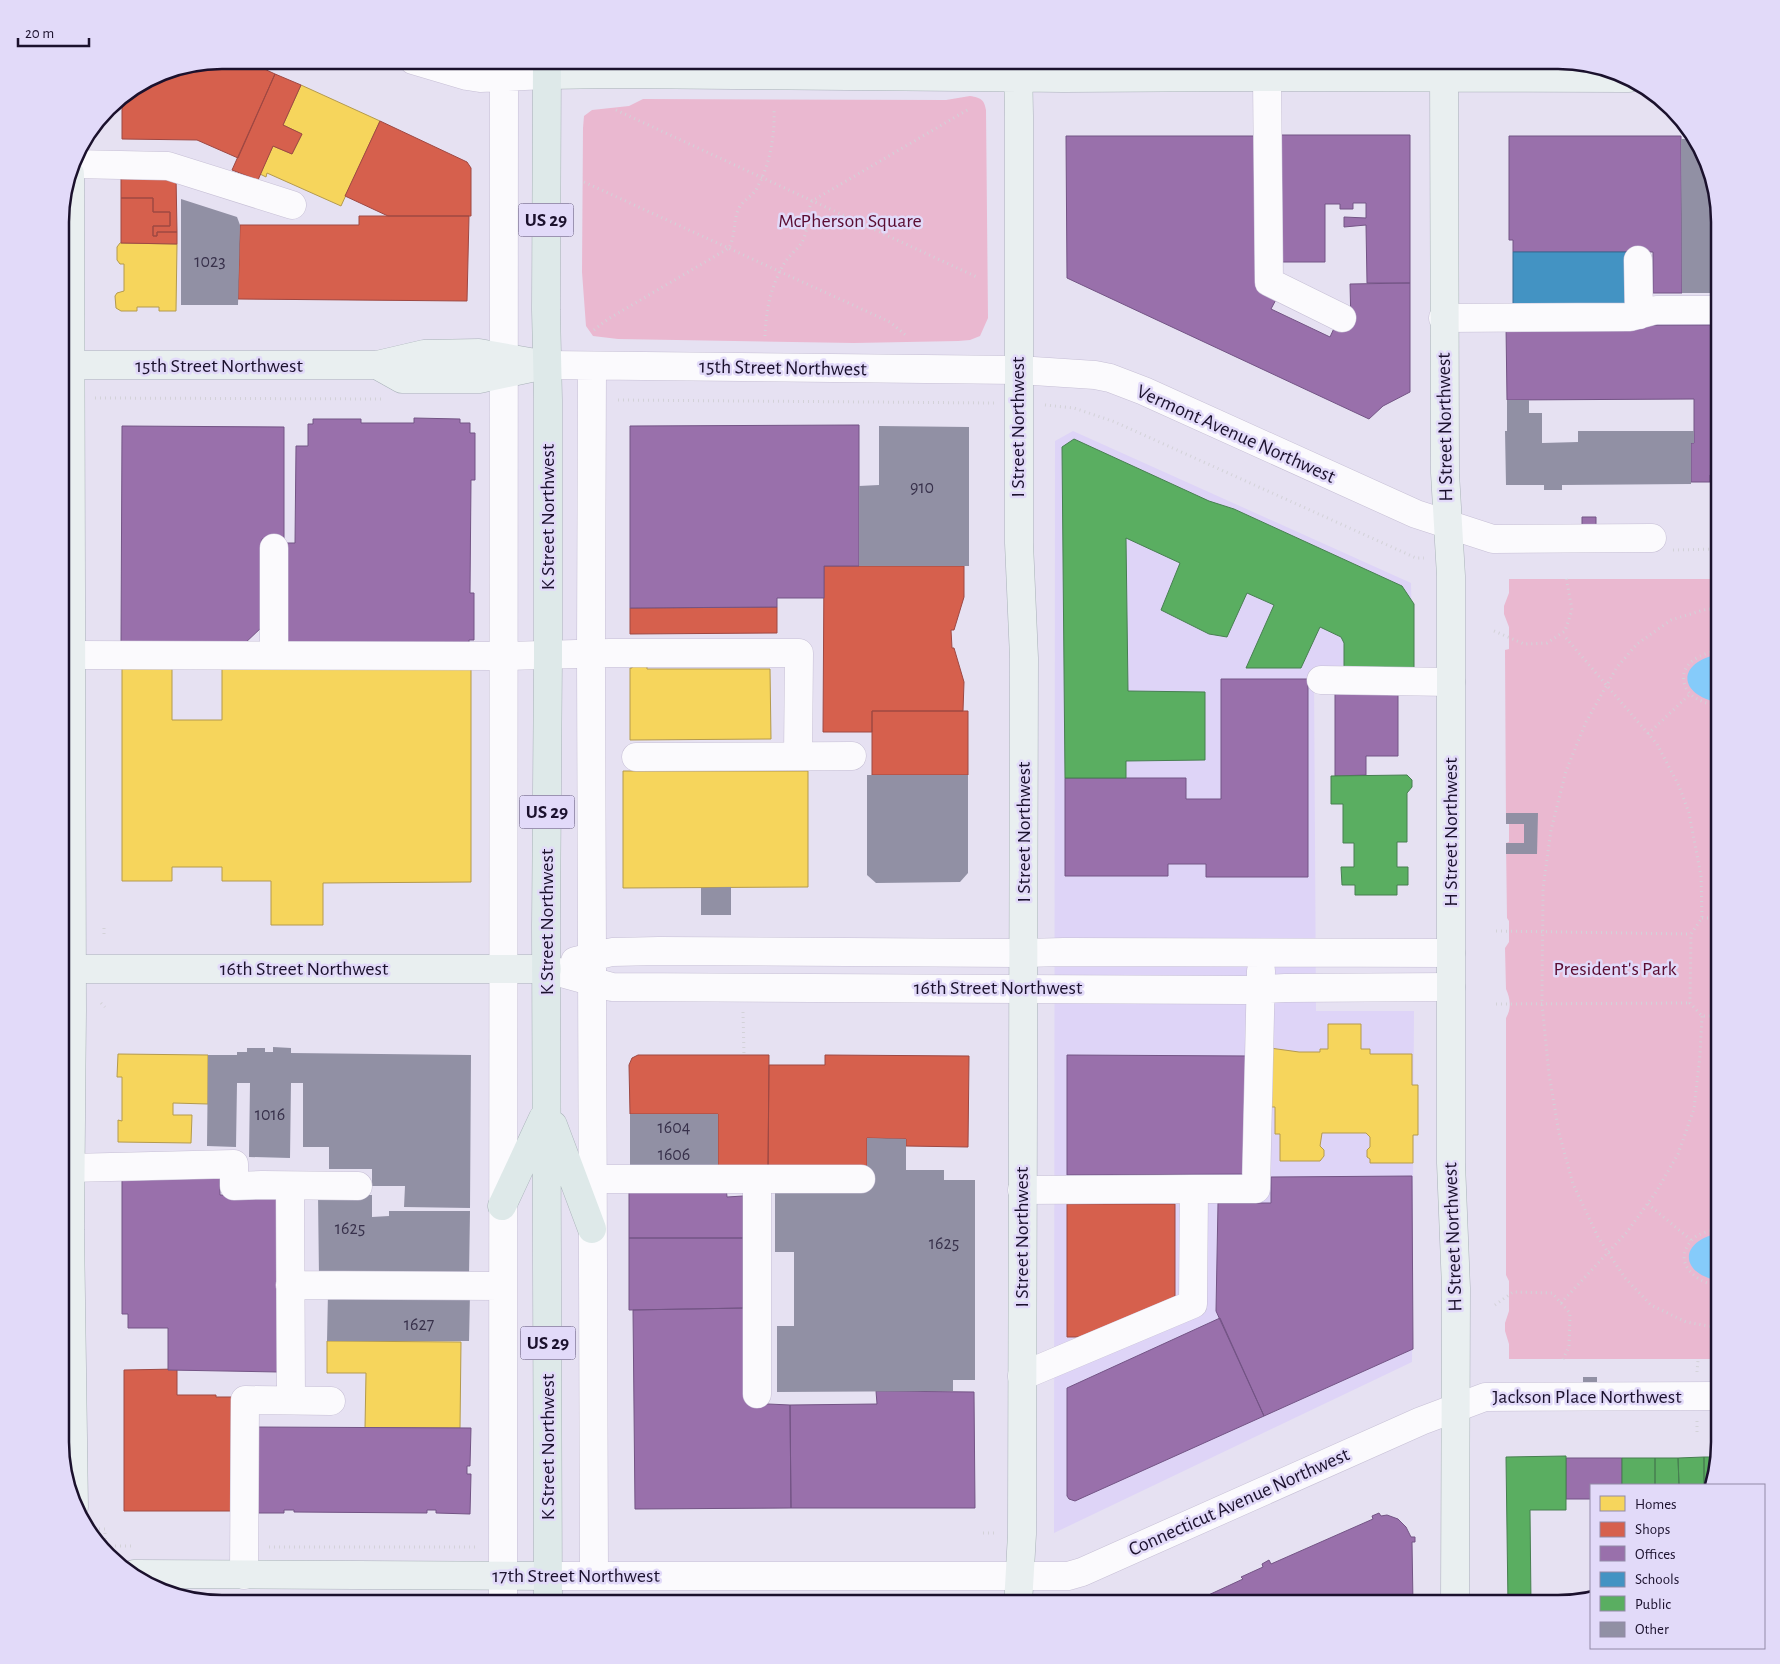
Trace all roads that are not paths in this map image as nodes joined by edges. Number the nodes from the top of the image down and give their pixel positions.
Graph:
1 (443, 69) edge
2 (502, 69) edge
3 (504, 69) edge
4 (547, 69) edge
5 (1018, 69) edge
6 (1096, 69) edge
7 (1444, 69) edge
8 (1251, 71) edge
9 (1607, 77) edge
10 (80, 164) edge
11 (292, 205) dead end
12 (69, 209) edge
13 (69, 222) edge
14 (1638, 260) dead end
15 (1711, 310) edge
16 (1639, 315) junction
17 (1342, 318) dead end
18 (1444, 318) junction
19 (547, 365) junction
20 (69, 366) edge
21 (503, 366) junction
22 (592, 366) junction
23 (1018, 370) junction
24 (69, 522) edge
25 (1447, 525) junction
26 (1652, 538) dead end
27 (274, 548) dead end
28 (69, 618) edge
29 (71, 626) junction
30 (591, 654) junction
31 (71, 655) junction
32 (274, 655) junction
33 (504, 656) junction
34 (548, 656) junction
35 (1321, 680) dead end
36 (1451, 682) junction
37 (69, 700) edge
38 (798, 756) junction
39 (852, 756) dead end
40 (636, 757) dead end
41 (1261, 952) junction
42 (1451, 952) junction
43 (1024, 953) junction
44 (69, 969) edge
45 (503, 969) junction
46 (547, 969) junction
47 (592, 969) junction
48 (1451, 987) junction
49 (1023, 988) junction
50 (1261, 989) junction
51 (547, 1110) junction
52 (592, 1179) junction
53 (757, 1179) junction
54 (861, 1179) dead end
55 (69, 1180) edge
56 (290, 1186) junction
57 (358, 1186) dead end
58 (1194, 1189) junction
59 (1022, 1190) junction
60 (502, 1206) junction
61 (592, 1229) junction
62 (290, 1285) junction
63 (502, 1286) junction
64 (69, 1325) edge
65 (1022, 1376) junction
66 (757, 1394) dead end
67 (1711, 1396) edge
68 (291, 1400) junction
69 (331, 1401) dead end
70 (1456, 1408) junction
71 (73, 1478) edge
72 (144, 1574) edge
73 (244, 1575) junction
74 (503, 1576) junction
75 (548, 1576) junction
76 (594, 1576) junction
77 (1019, 1577) junction
78 (503, 1595) edge
79 (548, 1595) edge
80 (1018, 1595) edge
81 (1456, 1595) edge

1 - 2 street
3 - 21 street
4 - 19 highway, K Street Northwest / US 29
5 - 23 main road, I Street Northwest
6 - 8 main road
7 - 8 main road
7 - 9 main road
7 - 18 main road, H Street Northwest
8 - 17 street
10 - 11 street
12 - 13 main road
14 - 16 street
15 - 16 street
16 - 18 street
18 - 25 main road, H Street Northwest
19 - 21 main road, 15th Street Northwest
19 - 22 street, 15th Street Northwest
19 - 34 highway, K Street Northwest / US 29
20 - 21 main road, 15th Street Northwest
21 - 33 street
22 - 23 street, 15th Street Northwest
22 - 30 street
23 - 25 street, Vermont Avenue Northwest
23 - 43 main road, I Street Northwest
24 - 29 main road
25 - 26 street, Vermont Avenue Northwest
25 - 36 main road, H Street Northwest
27 - 32 street
28 - 29 main road
29 - 31 main road
30 - 34 street
30 - 38 street
30 - 47 street
31 - 32 street
31 - 37 main road
32 - 33 street
33 - 34 street
33 - 45 street
34 - 46 highway, K Street Northwest / US 29
35 - 36 street
36 - 42 main road, H Street Northwest
38 - 39 street
38 - 40 street
41 - 42 street, 16th Street Northwest
41 - 43 street, 16th Street Northwest
41 - 50 street
42 - 48 main road, H Street Northwest
43 - 47 street, 16th Street Northwest
43 - 49 main road, I Street Northwest
44 - 45 main road, 16th Street Northwest
45 - 46 main road, 16th Street Northwest
45 - 60 street
46 - 47 street, 16th Street Northwest
46 - 51 highway, K Street Northwest / US 29
47 - 49 street, 16th Street Northwest
47 - 52 street
48 - 50 street, 16th Street Northwest
48 - 70 main road, H Street Northwest
49 - 50 street, 16th Street Northwest
49 - 59 main road, I Street Northwest
50 - 58 street
51 - 60 highway
51 - 61 highway
51 - 75 highway, K Street Northwest / US 29
52 - 53 street
52 - 61 street
53 - 54 street
53 - 66 street
55 - 56 street
56 - 57 street
56 - 62 street
58 - 59 street
58 - 65 street
59 - 65 main road, I Street Northwest
60 - 63 street
61 - 76 street
62 - 63 street
62 - 68 street
63 - 74 street
64 - 71 main road
65 - 77 main road, I Street Northwest
67 - 70 street, Jackson Place Northwest
68 - 69 street
68 - 73 street
70 - 77 street, Connecticut Avenue Northwest
70 - 81 main road, H Street Northwest
72 - 73 main road, 17th Street Northwest
73 - 74 main road, 17th Street Northwest
74 - 75 main road, 17th Street Northwest
74 - 78 street
75 - 76 street, 17th Street Northwest
75 - 79 highway, K Street Northwest / US 29
76 - 77 street, 17th Street Northwest
77 - 80 main road, I Street Northwest

